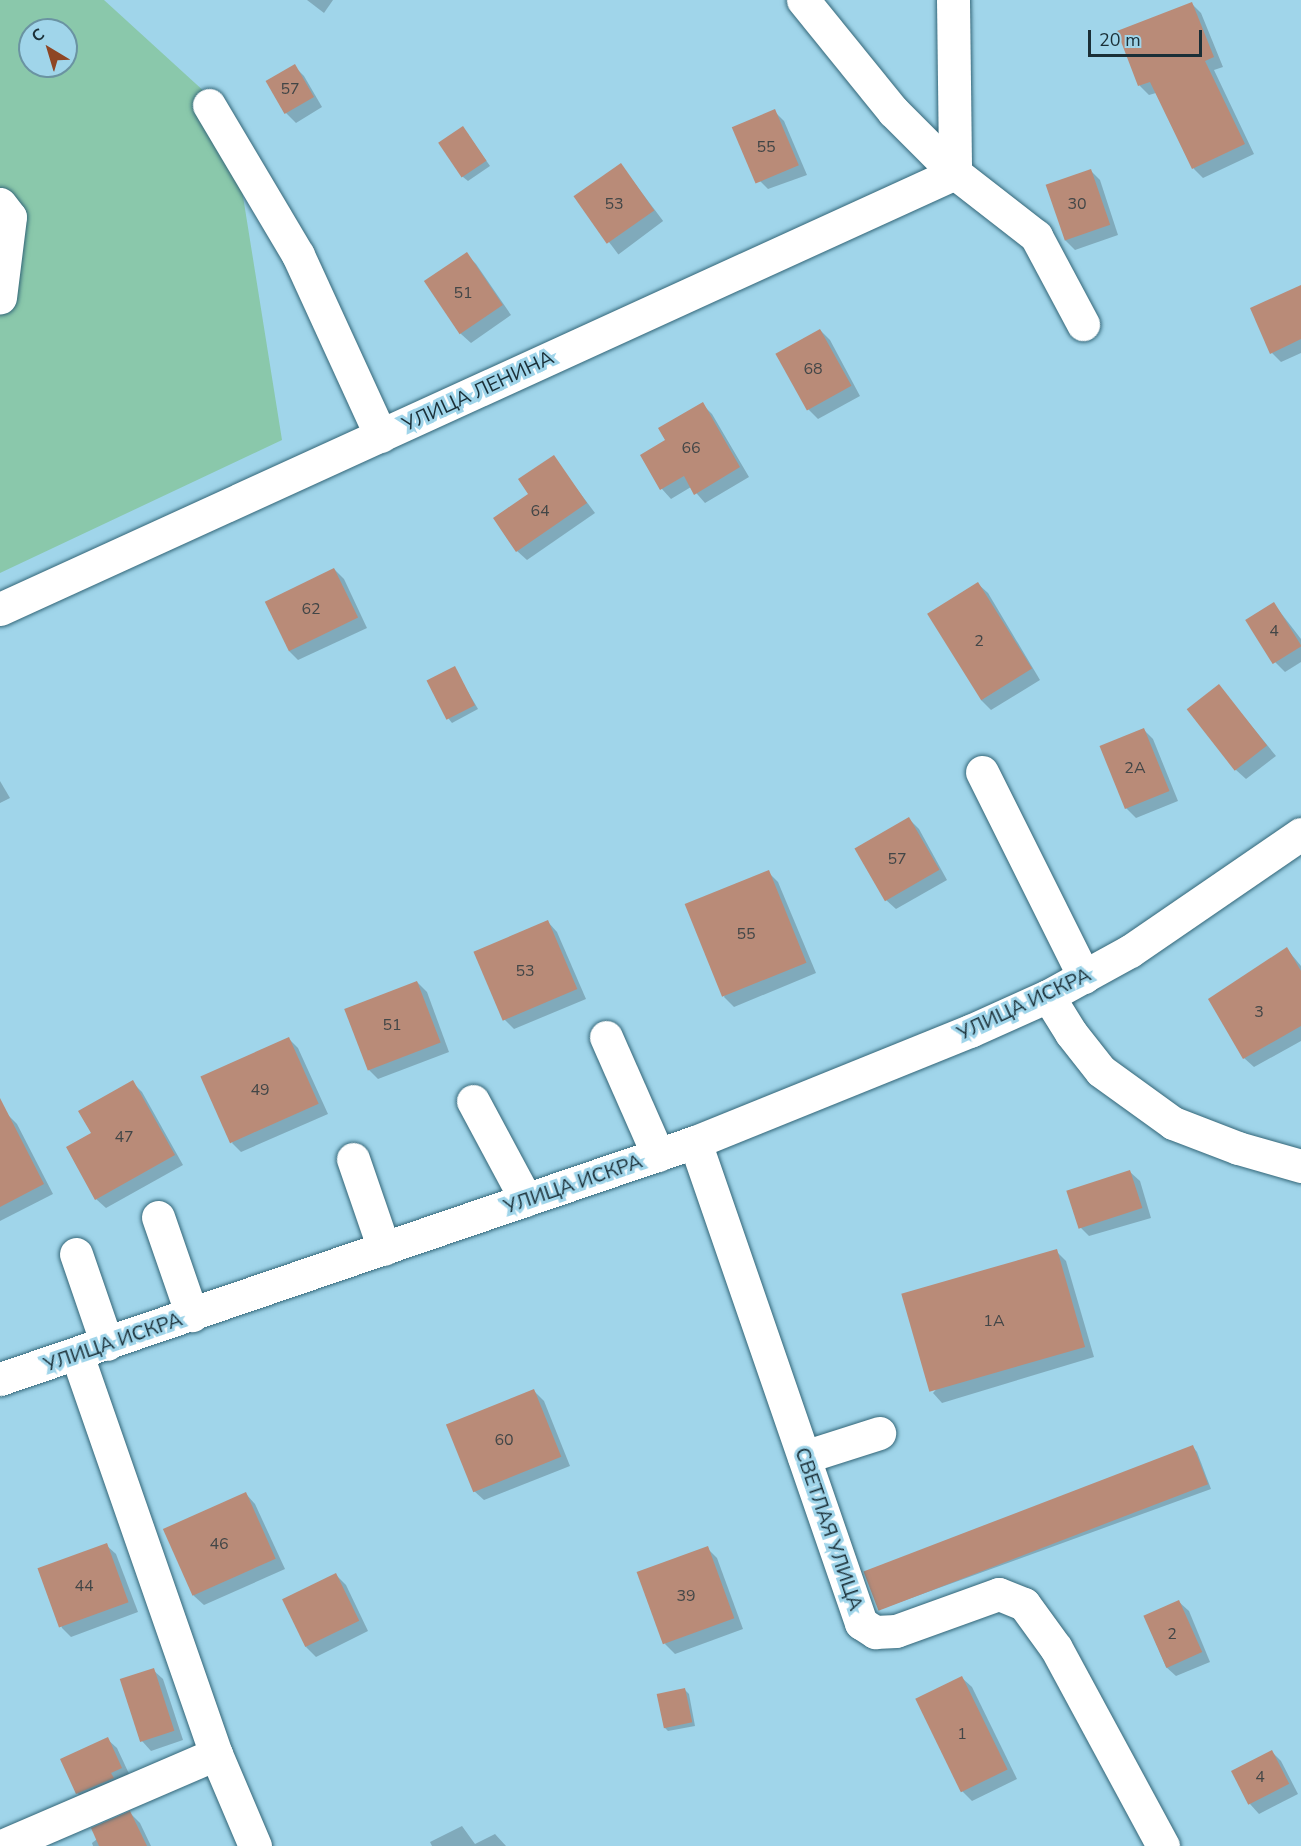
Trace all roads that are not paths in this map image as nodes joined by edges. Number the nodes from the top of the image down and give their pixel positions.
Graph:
1 (803, 0) edge
2 (953, 0) edge
3 (209, 105) dead end
4 (955, 173) junction
5 (0, 204) edge
6 (0, 297) edge
7 (1083, 324) dead end
8 (381, 436) junction
9 (0, 609) edge
10 (982, 772) dead end
11 (1301, 834) edge
12 (1084, 977) junction
13 (1048, 996) junction
14 (606, 1037) dead end
15 (473, 1101) dead end
16 (695, 1142) junction
17 (658, 1155) junction
18 (353, 1159) dead end
19 (1301, 1166) edge
20 (526, 1200) junction
21 (158, 1217) dead end
22 (384, 1249) junction
23 (76, 1254) dead end
24 (192, 1315) junction
25 (107, 1344) junction
26 (77, 1354) junction
27 (0, 1379) edge
28 (879, 1433) dead end
29 (804, 1457) junction
30 (216, 1754) junction
31 (2, 1846) edge
32 (255, 1846) edge
33 (1163, 1846) edge

1 - 4 street
2 - 4 street
3 - 8 street
4 - 7 street
4 - 8 street, УЛИЦА ЛЕНИНА
5 - 6 street
8 - 9 street, УЛИЦА ЛЕНИНА
10 - 12 street
11 - 12 street, УЛИЦА ИСКРА
12 - 13 street, УЛИЦА ИСКРА
13 - 16 street, УЛИЦА ИСКРА
13 - 19 street
14 - 17 street
15 - 20 street
16 - 17 street, УЛИЦА ИСКРА
16 - 29 street, СВЕТЛАЯ УЛИЦА
17 - 20 street, УЛИЦА ИСКРА
18 - 22 street
20 - 22 street, УЛИЦА ИСКРА
21 - 24 street
22 - 24 street, УЛИЦА ИСКРА
23 - 25 street
24 - 25 street, УЛИЦА ИСКРА
25 - 26 street, УЛИЦА ИСКРА
26 - 27 street, УЛИЦА ИСКРА
26 - 30 street
28 - 29 street
29 - 33 street, СВЕТЛАЯ УЛИЦА
30 - 31 street
30 - 32 street

